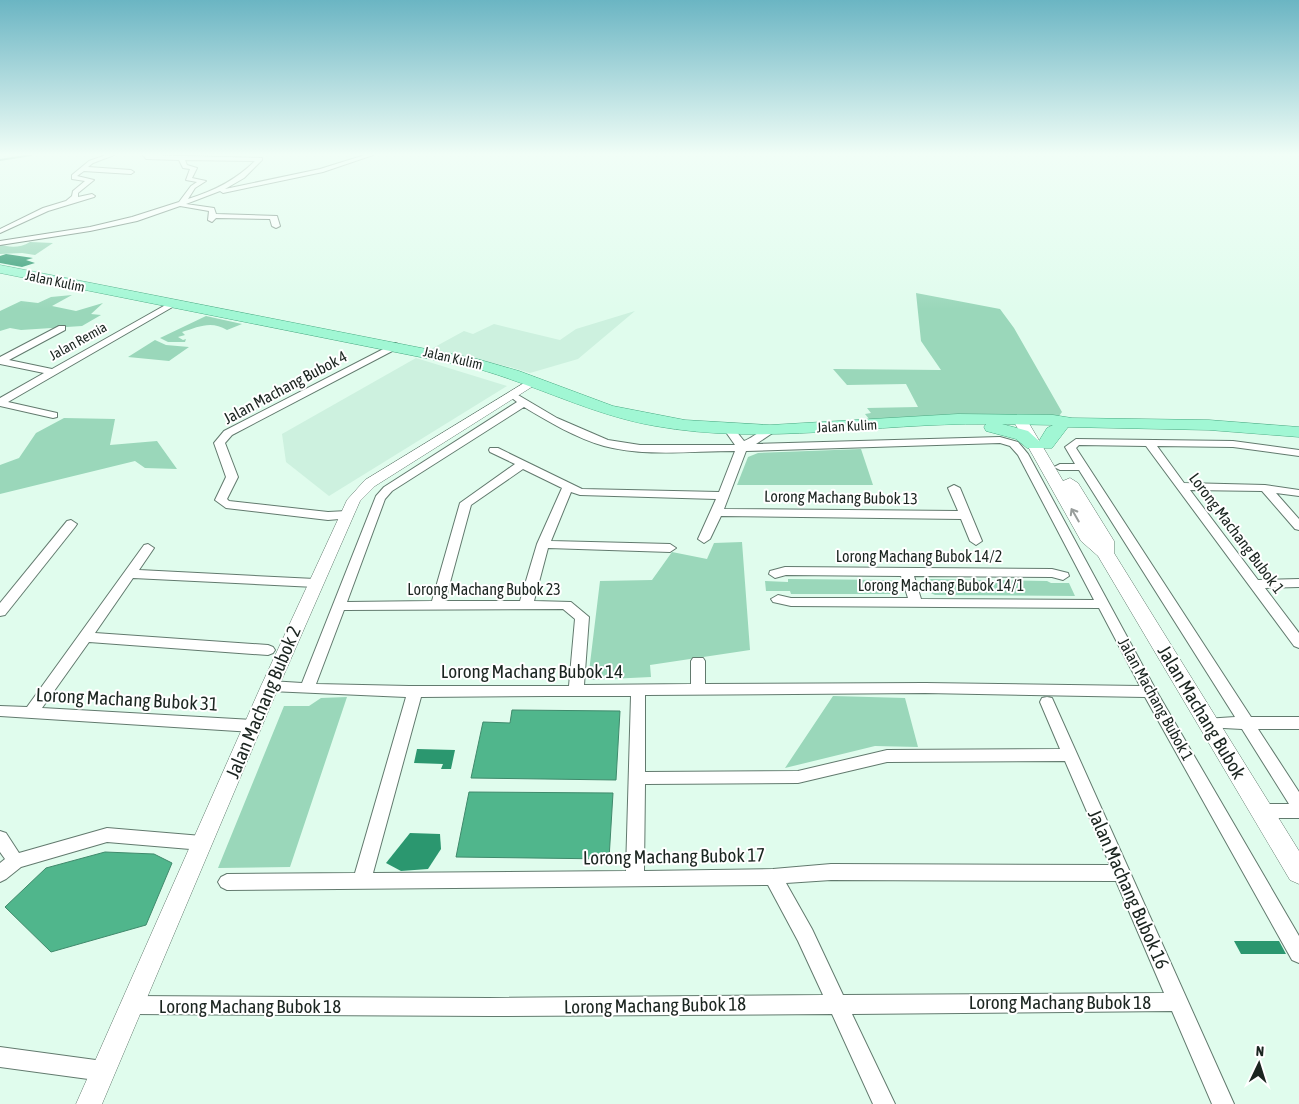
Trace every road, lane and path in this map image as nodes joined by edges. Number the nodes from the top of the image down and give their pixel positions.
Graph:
1 (54, 207) edge
2 (169, 207) edge
3 (179, 207) edge
4 (212, 216) junction
5 (216, 223) dead end
6 (276, 226) dead end
7 (0, 231) edge
8 (0, 243) edge
9 (4, 272) edge
10 (172, 306) junction
11 (62, 328) dead end
12 (395, 346) junction
13 (0, 361) edge
14 (53, 372) junction
15 (534, 381) junction
16 (518, 399) junction
17 (0, 402) edge
18 (53, 415) dead end
19 (903, 422) junction
20 (1066, 426) junction
21 (728, 428) junction
22 (770, 430) junction
23 (1032, 430) junction
24 (1299, 432) edge
25 (1148, 442) junction
26 (1014, 444) joint
27 (741, 447) junction
28 (494, 450) dead end
29 (1299, 453) edge
30 (521, 465) junction
31 (1060, 467) junction
32 (1083, 467) junction
33 (1181, 486) junction
34 (568, 487) junction
35 (954, 488) dead end
36 (1265, 488) junction
37 (1299, 493) edge
38 (724, 496) junction
39 (717, 512) junction
40 (347, 515) junction
41 (965, 515) junction
42 (71, 524) dead end
43 (1299, 526) edge
44 (704, 539) dead end
45 (976, 540) dead end
46 (1070, 541) junction
47 (543, 544) junction
48 (1100, 545) junction
49 (148, 548) dead end
50 (670, 548) dead end
51 (906, 572) junction
52 (130, 574) junction
53 (775, 574) dead end
54 (1063, 576) dead end
55 (315, 583) junction
56 (1299, 583) edge
57 (1255, 584) junction
58 (778, 599) dead end
59 (916, 603) junction
60 (1104, 604) junction
61 (526, 605) junction
62 (340, 606) junction
63 (437, 606) junction
64 (0, 612) edge
65 (85, 637) junction
66 (1299, 643) edge
67 (268, 650) dead end
68 (698, 662) dead end
69 (270, 686) junction
70 (307, 689) junction
71 (576, 690) junction
72 (638, 690) junction
73 (698, 690) junction
74 (415, 691) junction
75 (1150, 692) junction
76 (1047, 702) dead end
77 (0, 711) edge
78 (30, 714) junction
79 (1210, 723) junction
80 (1246, 723) junction
81 (1299, 723) edge
82 (253, 726) junction
83 (1070, 755) junction
84 (636, 778) junction
85 (1299, 806) edge
86 (1262, 810) junction
87 (1299, 811) edge
88 (0, 838) edge
89 (202, 843) junction
90 (15, 861) junction
91 (1122, 873) junction
92 (1299, 873) edge
93 (0, 874) edge
94 (773, 877) junction
95 (635, 878) junction
96 (362, 880) junction
97 (227, 882) dead end
98 (1297, 947) edge
99 (1178, 1002) junction
100 (836, 1003) junction
101 (131, 1005) junction
102 (0, 1057) edge
103 (103, 1071) junction
104 (89, 1104) edge
105 (884, 1104) edge
106 (1224, 1104) edge

1 - 7 street
2 - 8 street
3 - 4 street
4 - 5 street
4 - 6 street
9 - 10 main road, Jalan Kulim
10 - 12 main road, Jalan Kulim
10 - 14 street, Jalan Remia
11 - 13 street
12 - 15 main road, Jalan Kulim
12 - 40 street, Jalan Machang Bubok 4
13 - 14 street
14 - 17 street, Jalan Remia
15 - 16 street, Jalan Machang Bubok 2
15 - 21 main road, Jalan Kulim
16 - 27 street, Jalan Kulim
16 - 40 street, Jalan Machang Bubok 2
16 - 62 street, Jalan Machang Bubok 2
17 - 18 street
19 - 22 main road, Jalan Kulim
19 - 23 main road, Jalan Kulim
19 - 23 main road, Jalan Kulim
20 - 23 main road, Jalan Kulim
20 - 23 main road
20 - 24 main road, Jalan Kulim
21 - 22 main road, Jalan Kulim
21 - 27 street
22 - 27 street
23 - 31 main road, Jalan Machang Bubok
48 -> 23 main road, Jalan Machang Bubok
25 - 29 street
25 - 32 street
25 - 33 street, Lorong Machang Bubok 1
26 - 27 street, Jalan Kulim
26 - 46 street, Jalan Machang Bubok 1
27 - 38 street
28 - 30 street
30 - 34 street
30 - 63 street
31 - 32 street
31 - 48 main road, Jalan Machang Bubok
32 - 80 street
33 - 36 street
33 - 57 street, Lorong Machang Bubok 1
34 - 38 street
34 - 47 street
35 - 41 street
36 - 37 street
36 - 43 street
38 - 39 street
39 - 41 street, Lorong Machang Bubok 13
39 - 44 street
40 - 55 street, Jalan Machang Bubok 2
41 - 45 street
42 - 64 street
46 - 48 street
46 - 60 street, Jalan Machang Bubok 1
47 - 50 street
47 - 61 street
48 - 79 main road, Jalan Machang Bubok
49 - 52 street
51 - 53 street, Lorong Machang Bubok 14/2
51 - 54 street, Lorong Machang Bubok 14/2
51 - 59 street
52 - 55 street
52 - 65 street
55 - 69 street, Jalan Machang Bubok 2
56 - 57 street
57 - 66 street, Lorong Machang Bubok 1
58 - 59 street, Lorong Machang Bubok 14/1
59 - 60 street, Lorong Machang Bubok 14/1
60 - 75 street, Jalan Machang Bubok 1
61 - 63 street, Lorong Machang Bubok 23
61 - 71 street, Lorong Machang Bubok 23
62 - 63 street, Lorong Machang Bubok 23
62 - 70 street, Jalan Machang Bubok 2
65 - 67 street
65 - 78 street
68 - 73 street
69 - 70 street, Lorong Machang Bubok 14
69 - 82 street, Jalan Machang Bubok 2
70 - 74 street, Lorong Machang Bubok 14
71 - 72 street, Lorong Machang Bubok 14
71 - 74 street, Lorong Machang Bubok 14
72 - 73 street
72 - 84 street, Lorong Machang Bubok 14
73 - 75 street
74 - 96 street
75 - 98 street, Jalan Machang Bubok 1
76 - 83 street, Jalan Machang Bubok 16
77 - 78 street, Lorong Machang Bubok 31
78 - 82 street, Lorong Machang Bubok 31
79 - 80 street
79 - 86 main road, Jalan Machang Bubok
80 - 81 street
80 - 85 street
82 - 89 street, Jalan Machang Bubok 2
83 - 84 street
83 - 91 street, Jalan Machang Bubok 16
84 - 95 street, Lorong Machang Bubok 14
86 - 87 street
86 - 92 main road, Jalan Machang Bubok
88 - 90 street
89 - 90 street
89 - 101 street, Jalan Machang Bubok 2
90 - 93 street
91 - 94 street, Lorong Machang Bubok 17
91 - 99 street, Jalan Machang Bubok 16
94 - 95 street, Lorong Machang Bubok 17
94 - 100 street
95 - 96 street, Lorong Machang Bubok 17
96 - 97 street, Lorong Machang Bubok 17
99 - 100 street, Lorong Machang Bubok 18
99 - 106 street, Jalan Machang Bubok 16
100 - 101 street, Lorong Machang Bubok 18
100 - 105 street
101 - 103 street, Jalan Machang Bubok 2
102 - 103 street
103 - 104 street, Jalan Machang Bubok 2

